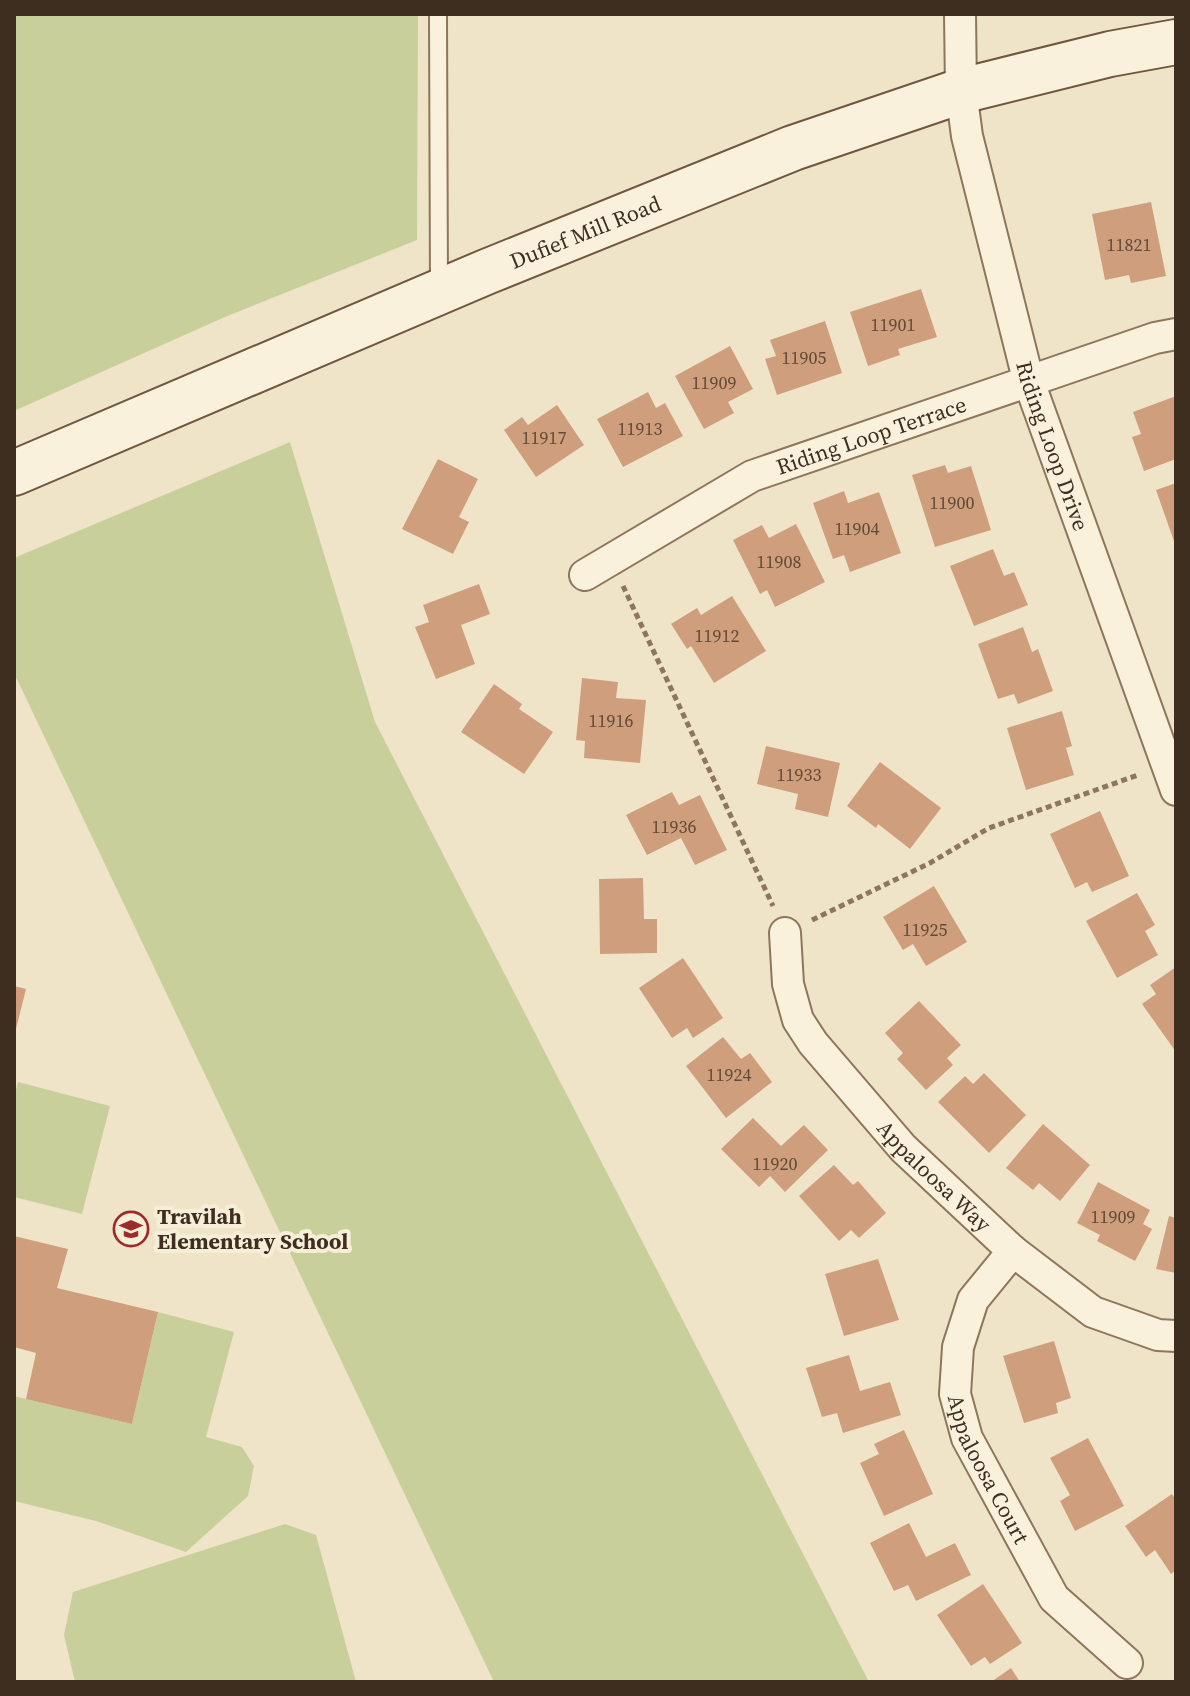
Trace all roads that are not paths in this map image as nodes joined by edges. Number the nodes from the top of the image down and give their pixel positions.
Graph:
1 (438, 14) edge
2 (960, 14) edge
3 (1176, 42) edge
4 (961, 91) junction
5 (439, 291) junction
6 (1176, 334) edge
7 (1028, 379) junction
8 (14, 473) edge
9 (598, 567) road end
10 (1171, 778) edge
11 (785, 933) road end
12 (1013, 1251) junction
13 (1176, 1336) edge
14 (1127, 1663) dead end

1 - 5 lane
2 - 4 street, Riding Loop Drive
3 - 4 main road, Dufief Mill Road
4 - 5 main road, Dufief Mill Road
4 - 7 street, Riding Loop Drive
5 - 8 main road, Dufief Mill Road
6 - 7 street, Riding Loop Terrace
7 - 9 street, Riding Loop Terrace
7 - 10 street, Riding Loop Drive
11 - 12 street, Appaloosa Way
12 - 13 street, Appaloosa Way
12 - 14 street, Appaloosa Court

